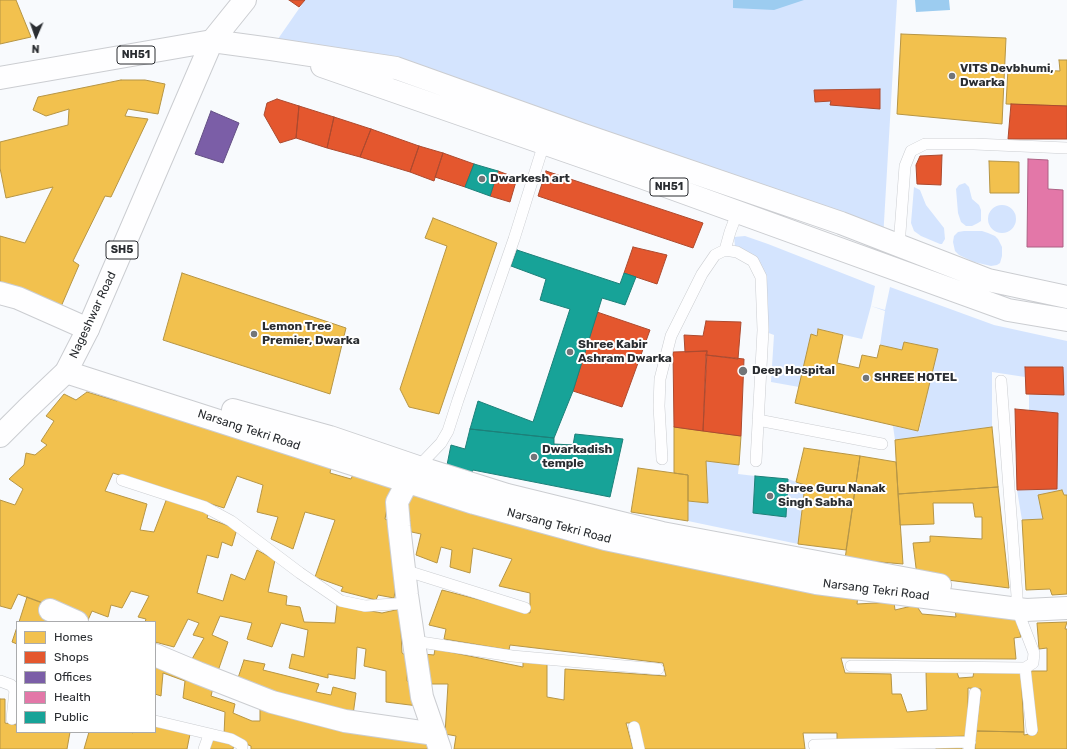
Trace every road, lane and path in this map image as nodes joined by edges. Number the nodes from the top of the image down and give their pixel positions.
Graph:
1 (245, 0) edge
2 (212, 42) junction
3 (272, 49) junction
4 (0, 78) edge
5 (553, 124) junction
6 (545, 144) junction
7 (1067, 148) edge
8 (746, 191) junction
9 (738, 212) junction
10 (899, 246) junction
11 (725, 250) junction
12 (0, 293) edge
13 (1067, 297) edge
14 (1067, 320) edge
15 (88, 329) junction
16 (66, 372) junction
17 (1001, 381) dead end
18 (758, 420) junction
19 (0, 436) edge
20 (882, 444) dead end
21 (662, 459) dead end
22 (756, 461) dead end
23 (413, 474) junction
24 (122, 480) dead end
25 (404, 570) junction
26 (1067, 601) edge
27 (1017, 602) junction
28 (408, 603) junction
29 (525, 608) dead end
30 (1067, 608) edge
31 (50, 610) dead end
32 (75, 621) edge
33 (414, 641) junction
34 (156, 655) edge
35 (851, 666) dead end
36 (1025, 668) junction
37 (658, 669) dead end
38 (0, 681) edge
39 (14, 685) edge
40 (975, 693) dead end
41 (12, 719) dead end
42 (156, 721) edge
43 (634, 726) dead end
44 (1032, 730) dead end
45 (209, 735) junction
46 (438, 742) edge
47 (814, 745) dead end
48 (970, 745) edge
49 (204, 749) edge
50 (242, 749) edge
51 (639, 749) edge

1 - 2 main road, Nageshwar Road
2 - 3 main road, NH51
2 - 4 main road, NH51
2 - 15 main road, Nageshwar Road / SH5
3 - 5 main road, NH51
3 - 6 main road, NH51
5 - 6 lane
5 - 8 main road, NH51
6 - 9 main road, NH51
6 - 23 lane
7 - 10 lane
8 - 9 lane
8 - 10 main road, NH51
9 - 11 lane
9 - 14 main road, NH51
10 - 13 main road, NH51
11 - 18 lane
11 - 21 lane
12 - 15 main road
15 - 16 main road, Nageshwar Road / SH5
16 - 19 main road, Nageshwar Road / SH5
16 - 23 main road, Narsang Tekri Road
17 - 27 lane
18 - 20 lane
18 - 22 lane
23 - 25 main road
23 - 27 main road, Narsang Tekri Road
24 - 28 lane
25 - 28 main road
25 - 29 lane
26 - 27 main road, Narsang Tekri Road
27 - 30 main road, Narsang Tekri Road
27 - 36 lane
28 - 33 main road
31 - 32 main road
33 - 37 lane
33 - 46 main road
34 - 46 main road
35 - 36 lane
36 - 44 lane
38 - 39 lane
39 - 41 lane
40 - 48 lane
42 - 45 lane
43 - 51 lane
45 - 49 lane
45 - 50 lane
47 - 48 lane

